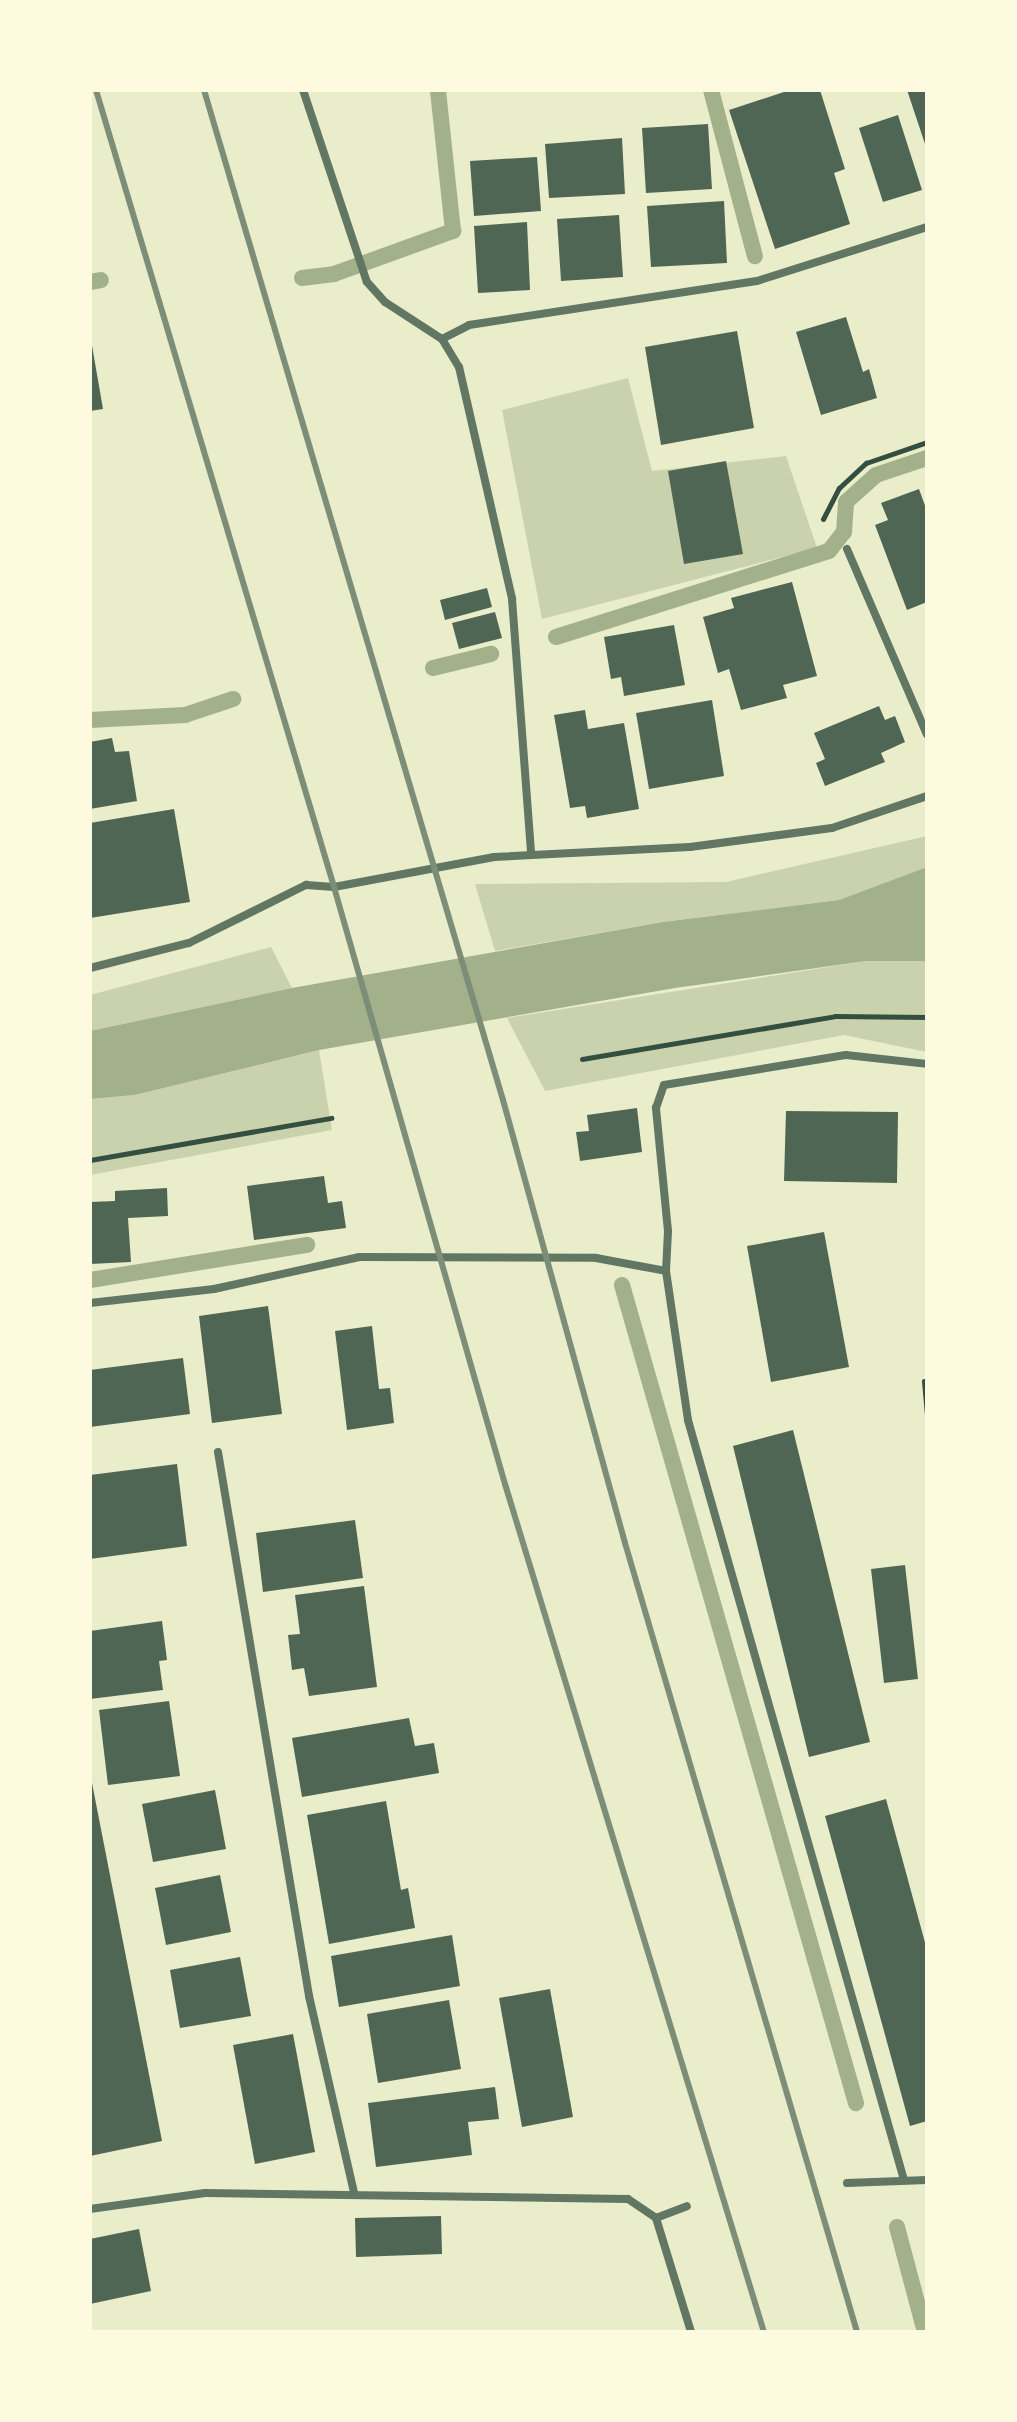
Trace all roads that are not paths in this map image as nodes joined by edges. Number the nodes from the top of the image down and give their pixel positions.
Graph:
1 (303, 90) edge
2 (927, 227) edge
3 (442, 339) junction
4 (847, 549) dead end
5 (927, 735) edge
6 (927, 796) edge
7 (531, 853) junction
8 (90, 968) edge
9 (927, 1064) edge
10 (666, 1271) junction
11 (90, 1303) edge
12 (218, 1452) dead end
13 (904, 2180) junction
14 (927, 2180) edge
15 (847, 2183) dead end
16 (354, 2193) junction
17 (687, 2206) dead end
18 (90, 2209) edge
19 (656, 2218) junction
20 (691, 2332) edge

1 - 3 street
2 - 3 street
3 - 7 street
4 - 5 street
6 - 7 street
7 - 8 street
9 - 10 street
10 - 11 street
10 - 13 street
12 - 16 street
13 - 14 street
13 - 15 street
16 - 18 street
16 - 19 street
17 - 19 street
19 - 20 street

